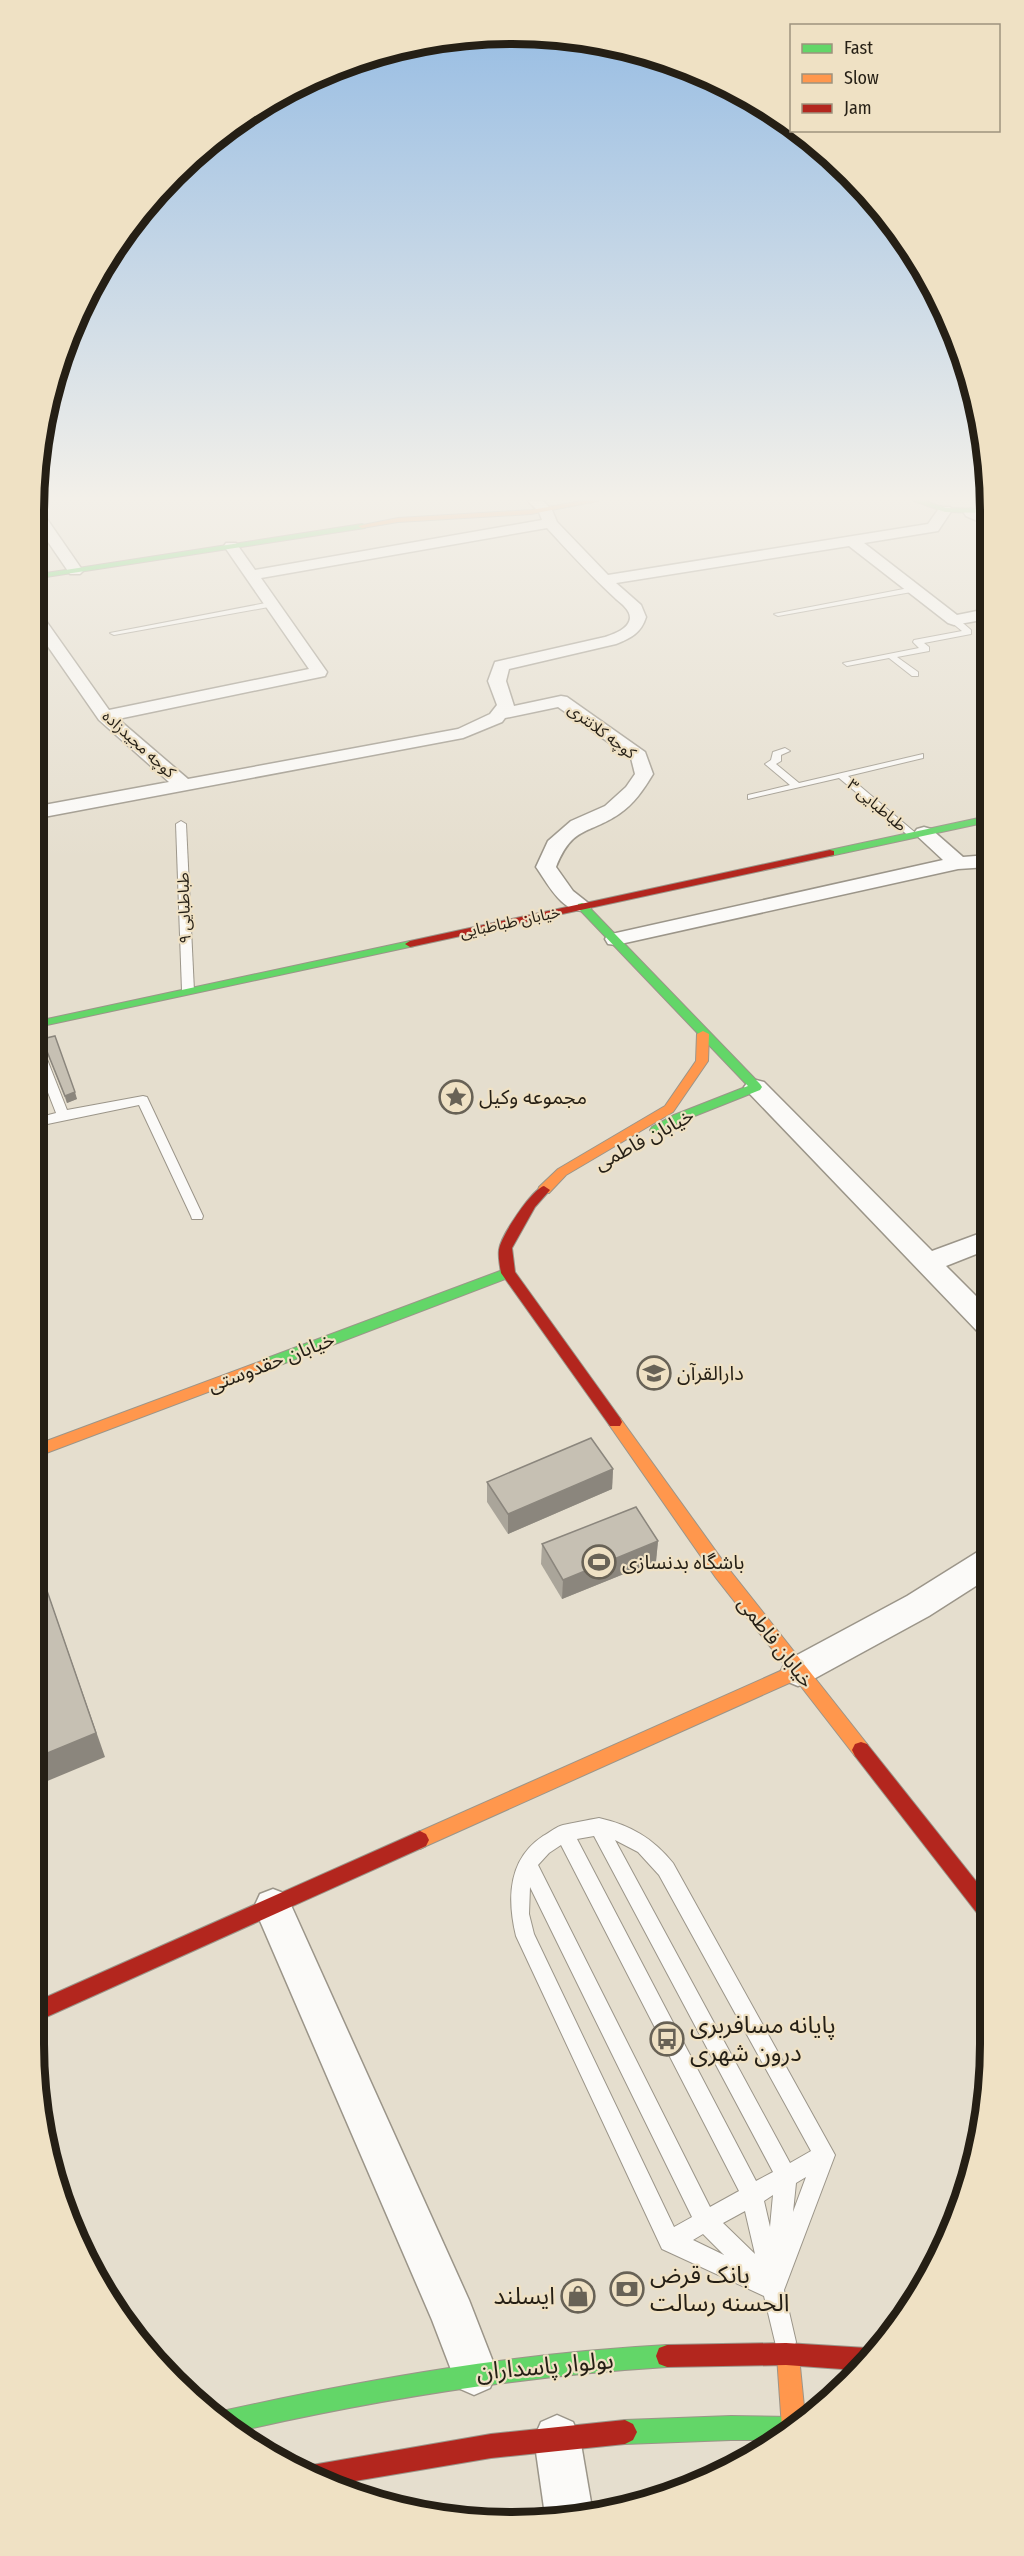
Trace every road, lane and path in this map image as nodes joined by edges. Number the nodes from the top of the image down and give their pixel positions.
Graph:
1 (183, 620) edge
2 (282, 620) edge
3 (637, 620) edge
4 (954, 620) edge
5 (44, 630) edge
6 (114, 633) dead end
7 (891, 656) junction
8 (847, 663) dead end
9 (915, 674) dead end
10 (501, 714) junction
11 (105, 716) junction
12 (785, 751) dead end
13 (920, 756) dead end
14 (841, 775) junction
15 (184, 785) junction
16 (797, 786) junction
17 (751, 797) dead end
18 (44, 811) edge
19 (980, 821) edge
20 (181, 824) dead end
21 (919, 834) junction
22 (980, 861) edge
23 (958, 862) junction
24 (582, 906) junction
25 (616, 939) junction
26 (188, 992) junction
27 (44, 1023) edge
28 (703, 1034) junction
29 (44, 1067) edge
30 (756, 1087) junction
31 (63, 1115) junction
32 (44, 1120) edge
33 (544, 1209) dead end
34 (197, 1216) dead end
35 (980, 1242) edge
36 (519, 1255) dead end
37 (929, 1262) junction
38 (508, 1273) junction
39 (980, 1316) edge
40 (44, 1448) edge
41 (980, 1566) edge
42 (798, 1671) junction
43 (599, 1827) junction
44 (564, 1833) junction
45 (528, 1863) junction
46 (980, 1901) edge
47 (273, 1907) junction
48 (44, 2008) edge
49 (825, 2155) junction
50 (786, 2176) junction
51 (752, 2195) junction
52 (705, 2221) junction
53 (670, 2241) junction
54 (774, 2289) junction
55 (788, 2356) junction
56 (859, 2359) edge
57 (474, 2372) junction
58 (792, 2419) edge
59 (233, 2421) edge
60 (780, 2428) edge
61 (557, 2438) junction
62 (326, 2474) edge
63 (568, 2509) edge

1 - 6 lane
2 - 11 street
3 - 10 street
4 - 7 lane
5 - 11 street, کوچه مجیدزاده
7 - 8 lane
7 - 9 lane
10 - 15 street
10 - 24 street, کوچه کلانتری
11 - 15 street, کوچه مجیدزاده
12 - 16 lane
13 - 14 lane
14 - 16 lane
14 - 21 lane, طباطبایی ۳
15 - 18 street
16 - 17 lane
19 - 21 street, خیابان طباطبایی
20 - 26 lane, طباطبایی ۹
21 - 23 street
21 - 24 street, خیابان طباطبایی
22 - 23 street
23 - 25 street
24 - 25 street
24 - 26 street, خیابان طباطبایی
25 - 28 street
26 - 27 street, خیابان طباطبایی
28 - 30 street
28 - 38 street, خیابان فاطمی
29 - 31 lane
30 - 33 street, خیابان فاطمی
30 - 37 street
31 - 32 lane
31 - 34 lane
35 - 37 street
36 - 38 street
37 - 39 street
38 - 40 street, خیابان حقدوستی
38 - 42 street, خیابان فاطمی
41 - 42 street
42 - 46 street, خیابان فاطمی
42 - 47 street
43 - 44 lane
43 - 49 lane
43 - 50 lane
44 - 45 lane
44 - 51 lane
45 - 52 lane
45 - 53 lane
47 - 48 street
47 - 57 street
49 - 50 lane
49 - 54 lane
50 - 51 lane
50 - 54 lane
51 - 52 lane
51 - 54 lane
52 - 53 lane
52 - 54 lane
53 - 54 lane
54 - 55 lane
55 - 56 street, بولوار پاسداران
55 - 57 street, بولوار پاسداران
55 - 58 street
57 - 59 street, بولوار پاسداران
60 - 61 street
61 - 62 street
61 - 63 street

